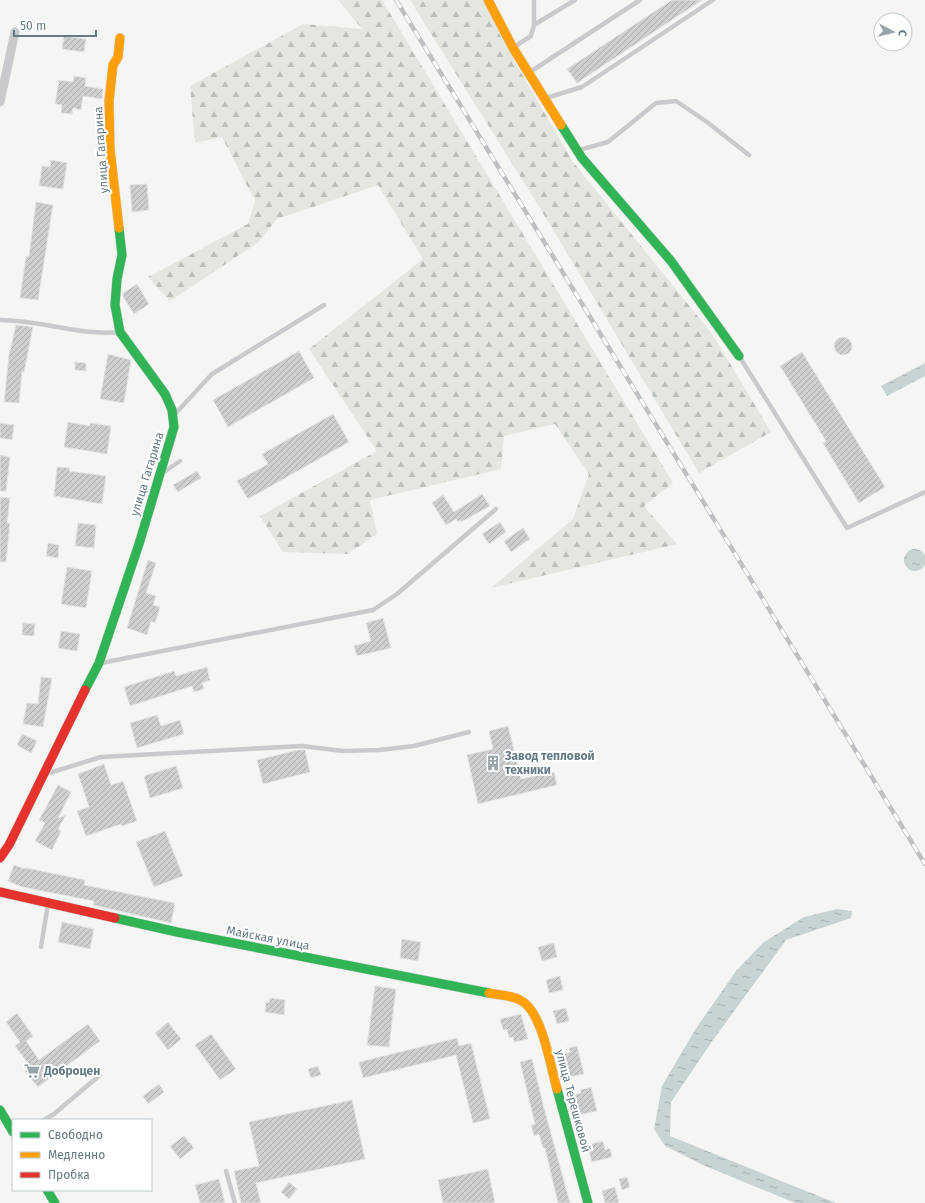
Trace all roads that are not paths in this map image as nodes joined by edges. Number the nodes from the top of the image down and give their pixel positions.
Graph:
1 (488, 0) edge
2 (534, 0) edge
3 (575, 0) edge
4 (640, 0) edge
5 (713, 0) edge
6 (534, 25) junction
7 (15, 32) dead end
8 (120, 38) dead end
9 (513, 48) junction
10 (529, 73) junction
11 (545, 98) junction
12 (0, 102) edge
13 (577, 151) junction
14 (749, 155) dead end
15 (324, 305) dead end
16 (0, 320) edge
17 (120, 332) junction
18 (739, 356) joint
19 (173, 416) junction
20 (180, 461) dead end
21 (159, 476) junction
22 (925, 492) edge
23 (496, 509) dead end
24 (99, 663) junction
25 (469, 732) dead end
26 (42, 775) junction
27 (0, 858) edge
28 (0, 892) edge
29 (48, 904) junction
30 (41, 947) dead end
31 (531, 1007) joint
32 (100, 1075) dead end
33 (0, 1110) edge
34 (46, 1119) edge
35 (12, 1130) edge
36 (226, 1171) dead end
37 (48, 1191) edge
38 (55, 1203) edge
39 (235, 1203) edge
40 (588, 1203) edge

1 - 9 street
2 - 6 lane
3 - 6 lane
4 - 10 lane
5 - 11 lane
6 - 9 lane
7 - 12 street
8 - 17 street, улица Гагарина
9 - 10 street
10 - 11 street
11 - 13 street
13 - 14 lane
13 - 18 street
15 - 19 lane
16 - 17 lane
17 - 19 street, улица Гагарина
18 - 22 lane
19 - 21 street, улица Гагарина
20 - 21 lane
21 - 24 street, улица Гагарина
23 - 24 lane
24 - 26 street, улица Гагарина
25 - 26 lane
26 - 27 street, улица Гагарина
28 - 29 street, Майская улица
29 - 30 lane
29 - 31 street, Майская улица
31 - 40 street, улица Терешковой
32 - 34 lane
33 - 35 street
36 - 39 lane
37 - 38 street

